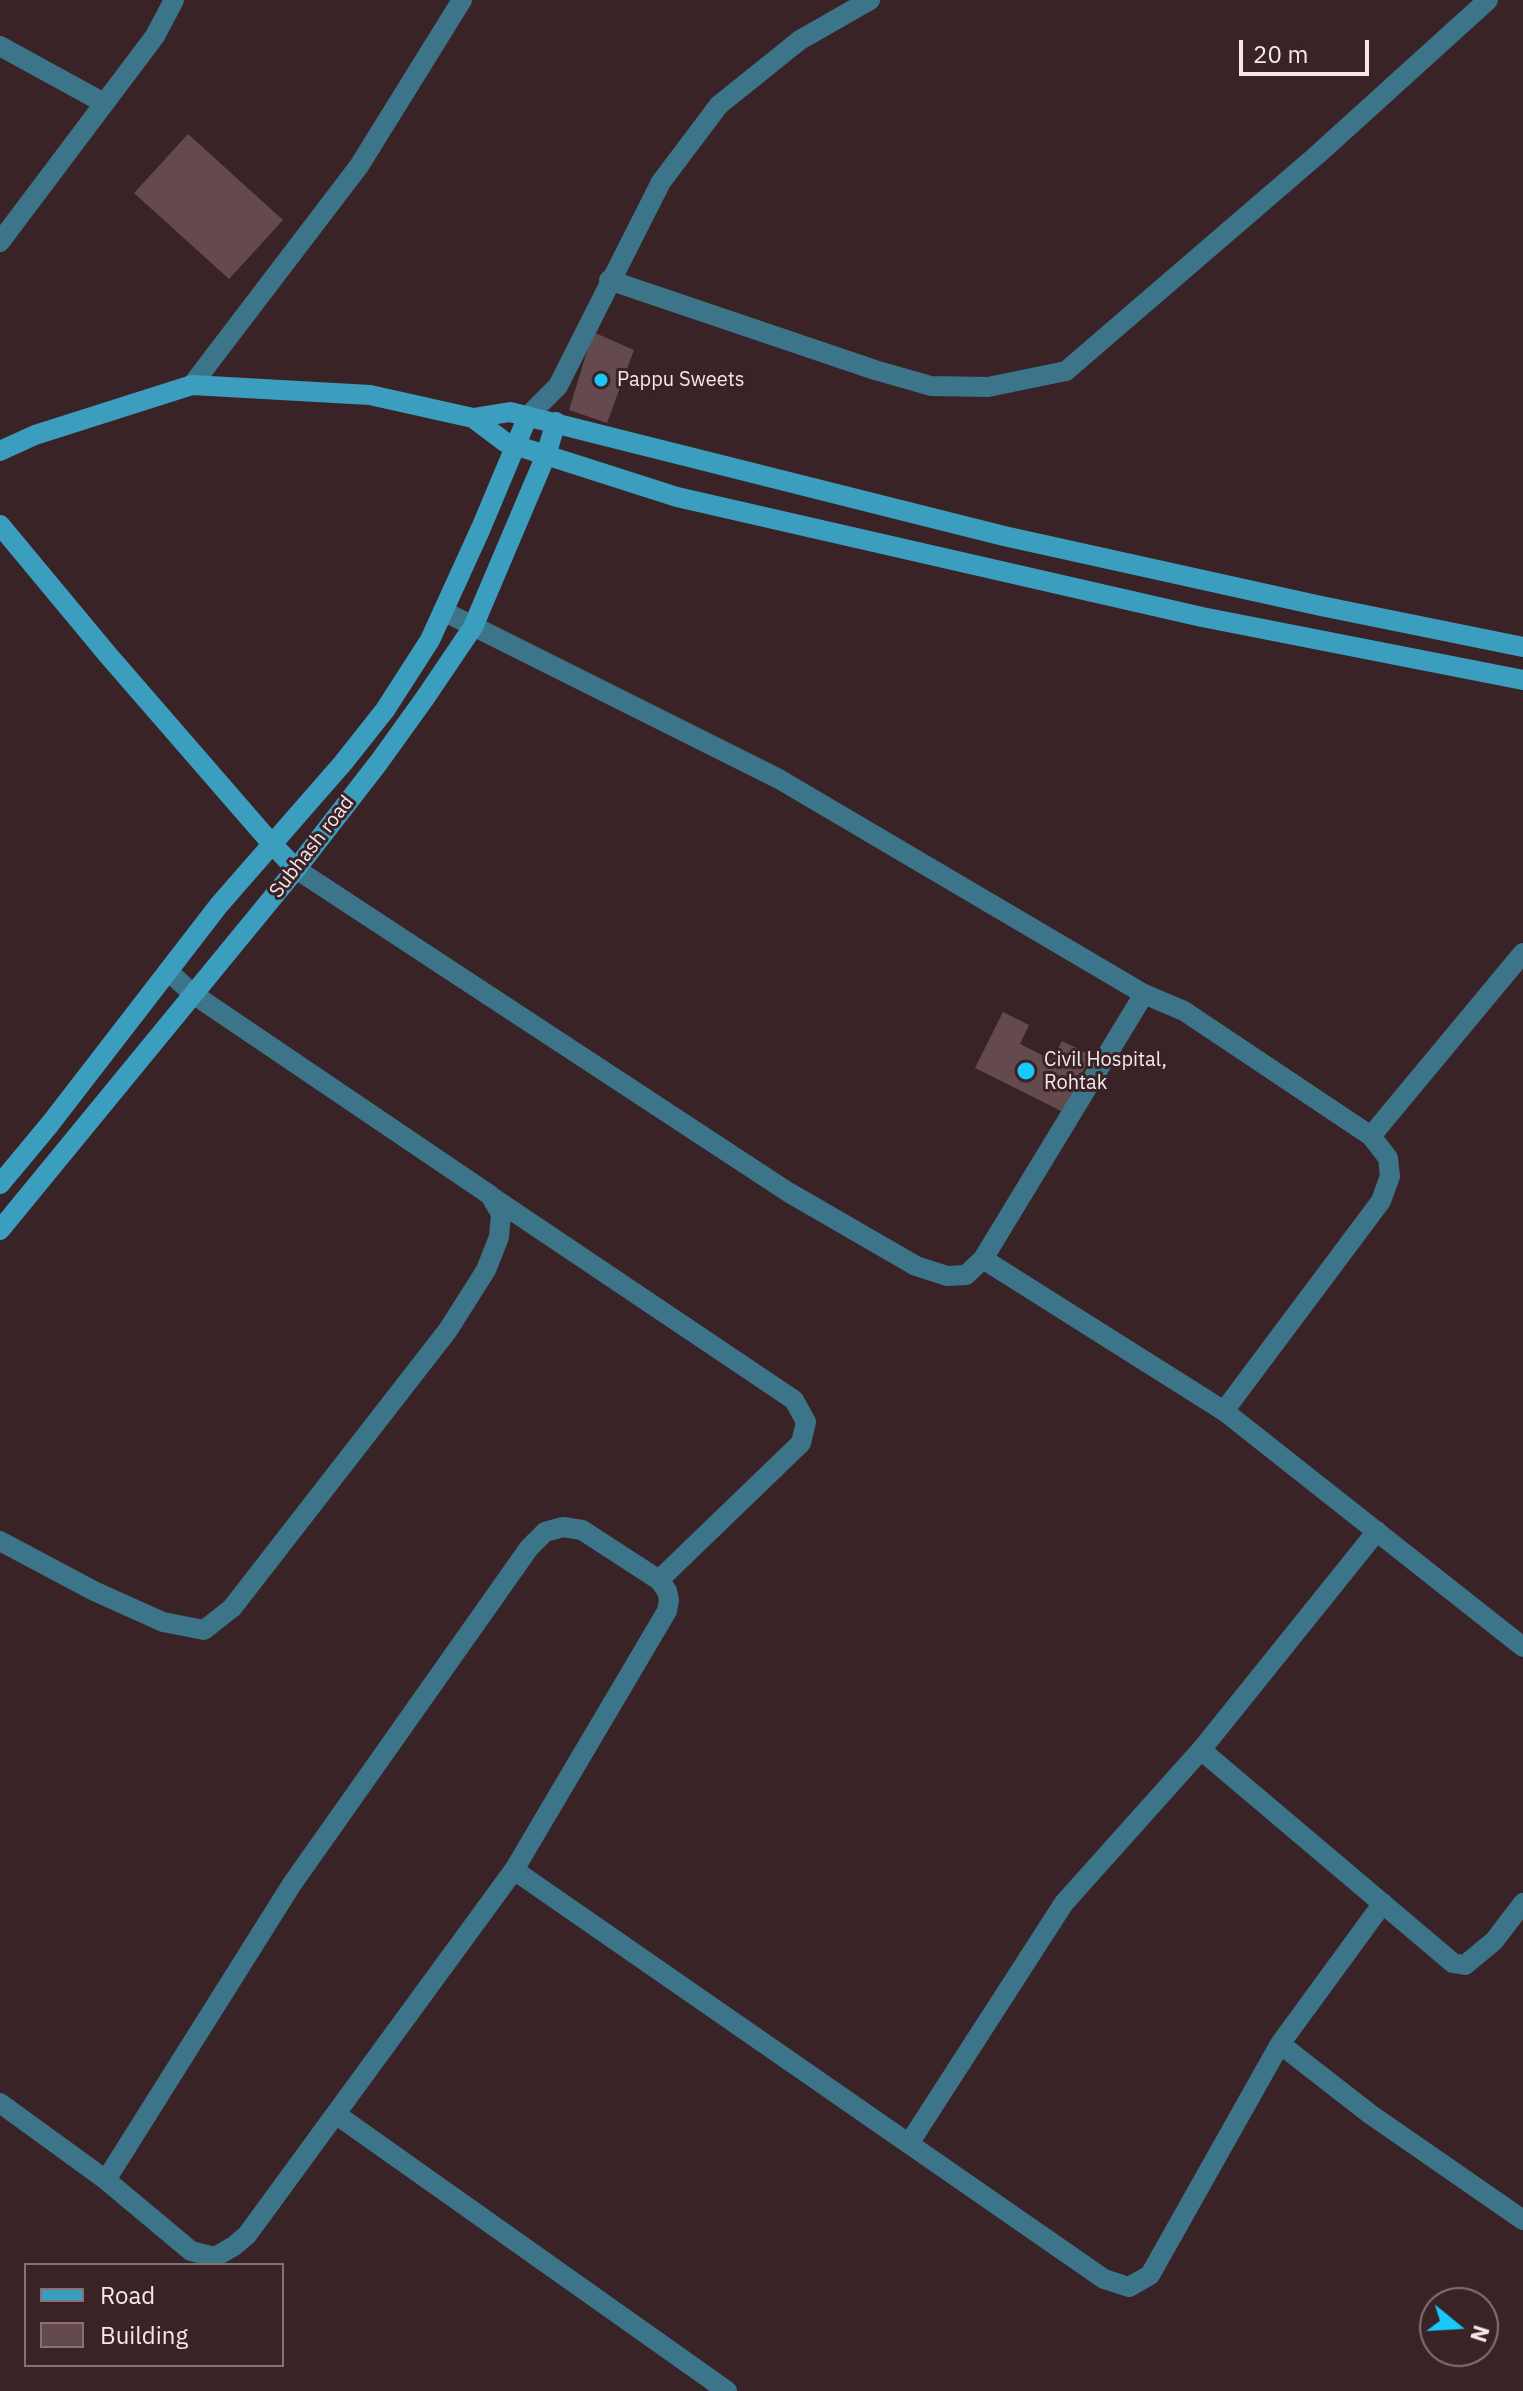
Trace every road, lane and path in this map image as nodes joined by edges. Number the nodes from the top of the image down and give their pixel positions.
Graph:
1 (174, 0) edge
2 (462, 0) edge
3 (870, 0) edge
4 (1488, 0) edge
5 (0, 46) edge
6 (104, 103) junction
7 (0, 242) edge
8 (609, 280) junction
9 (192, 385) junction
10 (558, 386) junction
11 (528, 416) junction
12 (473, 418) junction
13 (556, 422) junction
14 (517, 446) junction
15 (0, 451) edge
16 (546, 455) junction
17 (0, 525) edge
18 (443, 611) junction
19 (473, 627) junction
20 (1523, 647) edge
21 (1523, 680) edge
22 (272, 844) junction
23 (296, 869) junction
24 (1523, 953) edge
25 (168, 971) junction
26 (193, 994) junction
27 (1144, 994) junction
28 (50, 1124) junction
29 (1371, 1136) junction
30 (74, 1139) junction
31 (0, 1184) edge
32 (490, 1195) junction
33 (0, 1230) edge
34 (983, 1259) junction
35 (1224, 1411) junction
36 (1377, 1531) junction
37 (0, 1541) edge
38 (659, 1580) junction
39 (1523, 1647) edge
40 (1201, 1750) junction
41 (514, 1870) junction
42 (1383, 1903) junction
43 (1523, 1903) edge
44 (1280, 2044) junction
45 (0, 2103) edge
46 (337, 2115) junction
47 (910, 2142) junction
48 (106, 2180) junction
49 (1523, 2220) edge
50 (727, 2391) edge

1 - 6 street
2 - 9 street
3 - 8 street
4 - 8 street
5 - 6 street
6 - 7 street
8 - 10 street
9 - 12 street
9 - 15 street
10 - 11 street
10 - 13 street
11 - 12 street
11 - 13 street
11 - 14 street, Subhash road
12 - 14 street
13 - 16 street, Subhash road
13 - 20 street
14 - 16 street
14 - 18 street, Subhash road
16 - 19 street, Subhash road
16 - 21 street
17 - 22 street
18 - 19 street
18 - 22 street, Subhash road
19 - 23 street, Subhash road
19 - 27 street
22 - 23 street
22 - 25 street, Subhash road
23 - 26 street, Subhash road
23 - 34 street
24 - 29 street
25 - 26 street
25 - 28 street, Subhash road
26 - 30 street, Subhash road
26 - 32 street
27 - 29 street
27 - 34 street
28 - 30 street
28 - 31 street, Subhash road
29 - 35 street
30 - 33 street, Subhash road
32 - 37 street
32 - 38 street
34 - 35 street
35 - 36 street
36 - 39 street
36 - 40 street
38 - 41 street
38 - 48 street
40 - 42 street
40 - 47 street
41 - 46 street
41 - 47 street
42 - 43 street
42 - 44 street
44 - 47 street
44 - 49 street
45 - 48 street
46 - 48 street
46 - 50 street

